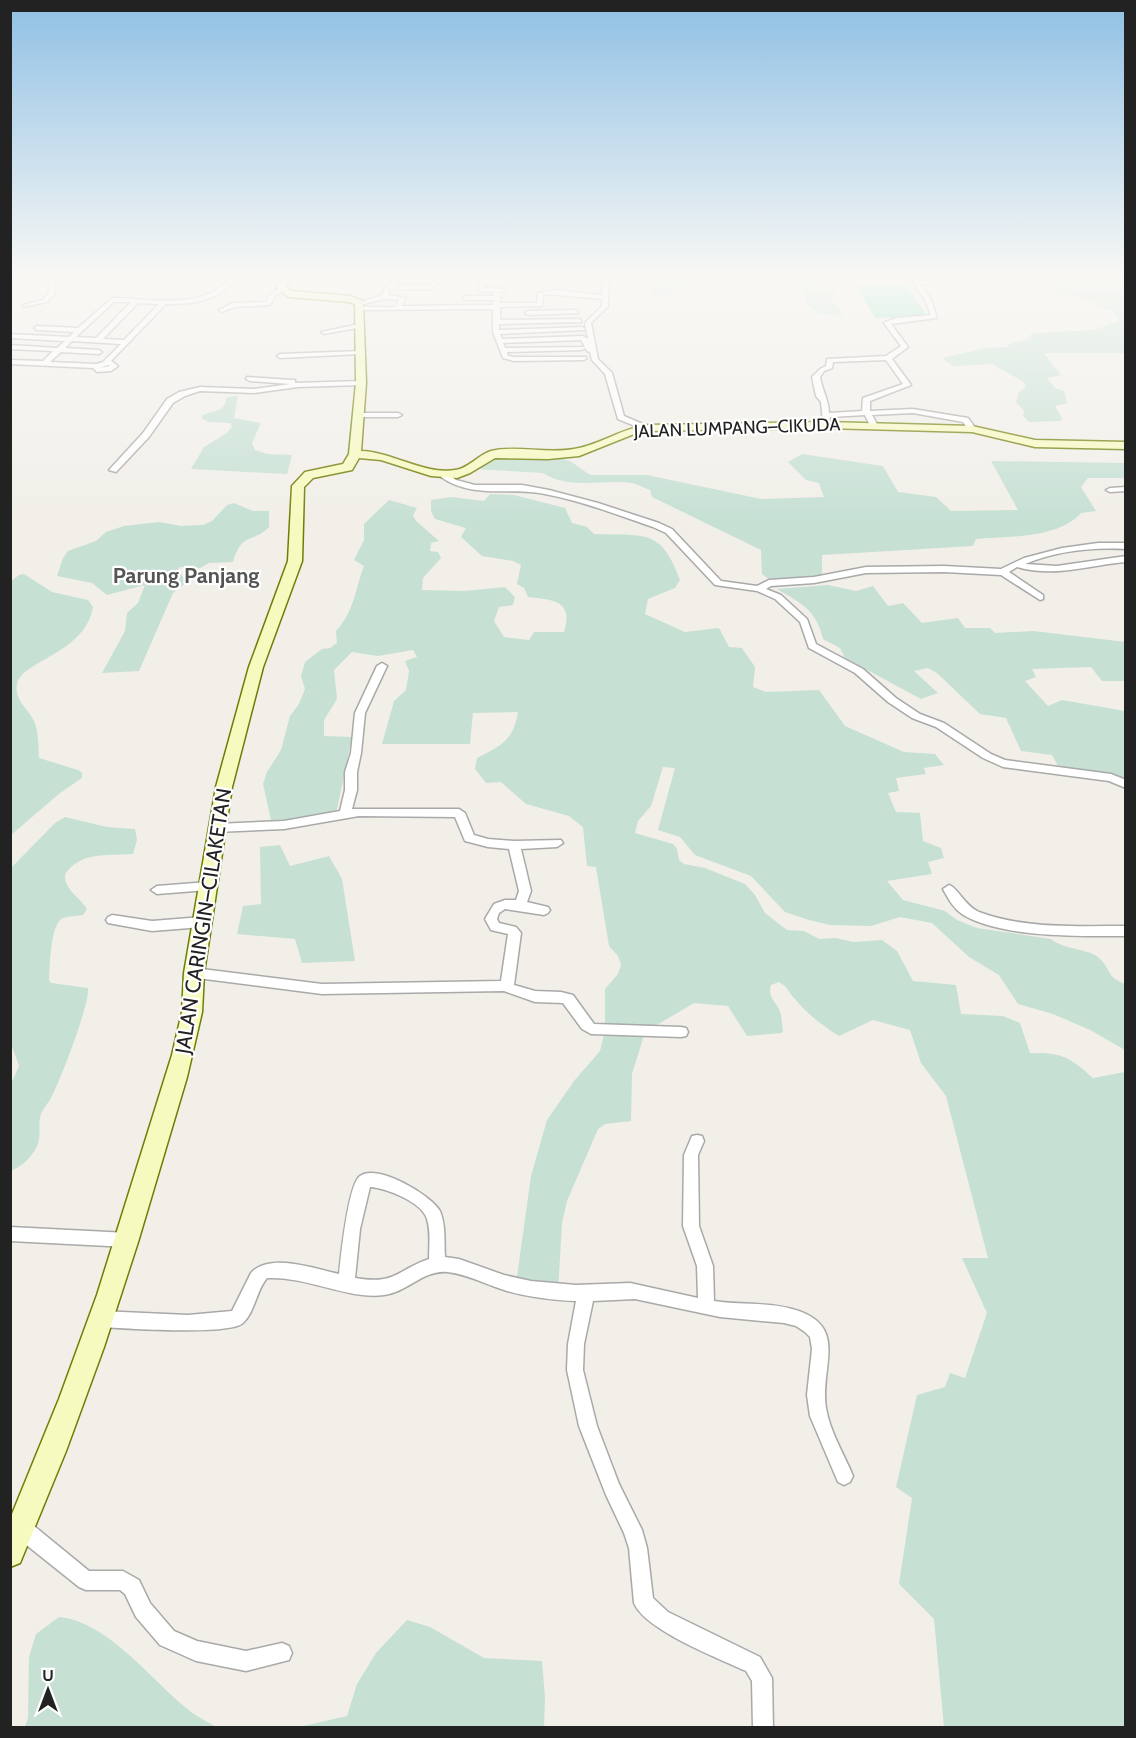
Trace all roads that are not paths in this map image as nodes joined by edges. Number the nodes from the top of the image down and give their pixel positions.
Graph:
1 (49, 359) edge
2 (110, 359) edge
3 (360, 359) edge
4 (855, 359) edge
5 (889, 359) edge
6 (595, 360) edge
7 (10, 362) edge
8 (44, 364) junction
9 (250, 379) dead end
10 (362, 383) junction
11 (298, 386) junction
12 (867, 412) junction
13 (357, 415) junction
14 (398, 416) dead end
15 (825, 420) junction
16 (874, 426) junction
17 (648, 428) junction
18 (972, 429) junction
19 (1125, 446) edge
20 (355, 454) junction
21 (113, 470) dead end
22 (444, 475) junction
23 (1125, 489) edge
24 (1110, 490) dead end
25 (1125, 547) edge
26 (1125, 559) edge
27 (1016, 563) junction
28 (1003, 572) junction
29 (759, 589) junction
30 (1040, 597) dead end
31 (382, 666) dead end
32 (1125, 784) edge
33 (345, 814) junction
34 (216, 828) junction
35 (557, 843) dead end
36 (514, 845) junction
37 (208, 886) junction
38 (949, 889) dead end
39 (157, 890) dead end
40 (520, 904) junction
41 (544, 910) dead end
42 (112, 920) dead end
43 (202, 922) junction
44 (1125, 931) edge
45 (194, 973) junction
46 (507, 986) junction
47 (681, 1032) dead end
48 (697, 1141) dead end
49 (10, 1234) edge
50 (128, 1240) junction
51 (437, 1263) junction
52 (346, 1282) junction
53 (586, 1293) junction
54 (706, 1306) junction
55 (100, 1319) junction
56 (844, 1476) dead end
57 (21, 1528) junction
58 (10, 1553) edge
59 (282, 1653) dead end
60 (763, 1728) edge

1 - 8 street
2 - 8 street
3 - 10 street
4 - 15 street
5 - 12 street
6 - 17 street
7 - 8 street
9 - 11 street
10 - 11 street
10 - 13 street
11 - 21 street
12 - 15 street
12 - 16 street
12 - 18 street
13 - 14 street
13 - 20 street
15 - 16 street, JALAN LUMPANG–CIKUDA
15 - 17 street, JALAN LUMPANG–CIKUDA
16 - 18 street, JALAN LUMPANG–CIKUDA
17 - 22 street, JALAN LUMPANG–CIKUDA
18 - 19 street, JALAN LUMPANG–CIKUDA
20 - 22 street
20 - 34 street, JALAN CARINGIN–CILAKETAN
22 - 29 street
23 - 24 street
25 - 27 street
26 - 27 street
27 - 28 street
28 - 29 street
28 - 30 street
29 - 32 street
31 - 33 street
33 - 34 street
33 - 36 street
34 - 37 street, JALAN CARINGIN–CILAKETAN
35 - 36 street
36 - 40 street
37 - 39 street
37 - 43 street, JALAN CARINGIN–CILAKETAN
38 - 44 street
40 - 41 street
40 - 46 street
42 - 43 street
43 - 45 street, JALAN CARINGIN–CILAKETAN
45 - 46 street
45 - 50 street, JALAN CARINGIN–CILAKETAN
46 - 47 street
48 - 54 street
49 - 50 street
50 - 55 street, JALAN CARINGIN–CILAKETAN
51 - 52 street
51 - 52 street
51 - 53 street
52 - 55 street
53 - 54 street
53 - 60 street
54 - 56 street
55 - 57 street, JALAN CARINGIN–CILAKETAN
57 - 58 street, JALAN CARINGIN–CILAKETAN
57 - 59 street

